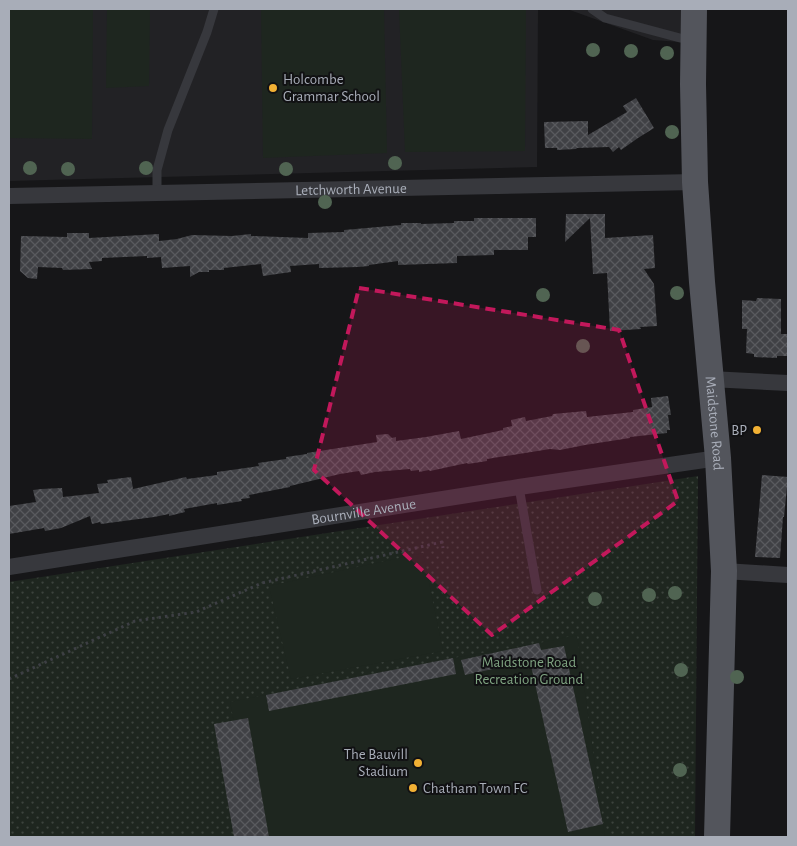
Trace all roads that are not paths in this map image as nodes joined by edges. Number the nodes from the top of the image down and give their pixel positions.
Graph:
1 (214, 9) edge
2 (592, 9) edge
3 (694, 9) edge
4 (680, 38) dead end
5 (695, 182) junction
6 (157, 194) junction
7 (9, 196) edge
8 (710, 379) junction
9 (788, 382) edge
10 (718, 458) junction
11 (519, 487) junction
12 (9, 567) edge
13 (724, 571) junction
14 (788, 575) edge
15 (537, 590) dead end
16 (717, 837) edge

1 - 6 lane
2 - 4 lane
3 - 5 main road, Maidstone Road
5 - 6 street, Letchworth Avenue
5 - 8 main road, Maidstone Road
6 - 7 street, Letchworth Avenue
8 - 9 street
8 - 10 main road, Maidstone Road
10 - 11 street, Bournville Avenue
10 - 13 main road, Maidstone Road
11 - 12 street, Bournville Avenue
11 - 15 lane
13 - 14 street
13 - 16 main road, Maidstone Road

